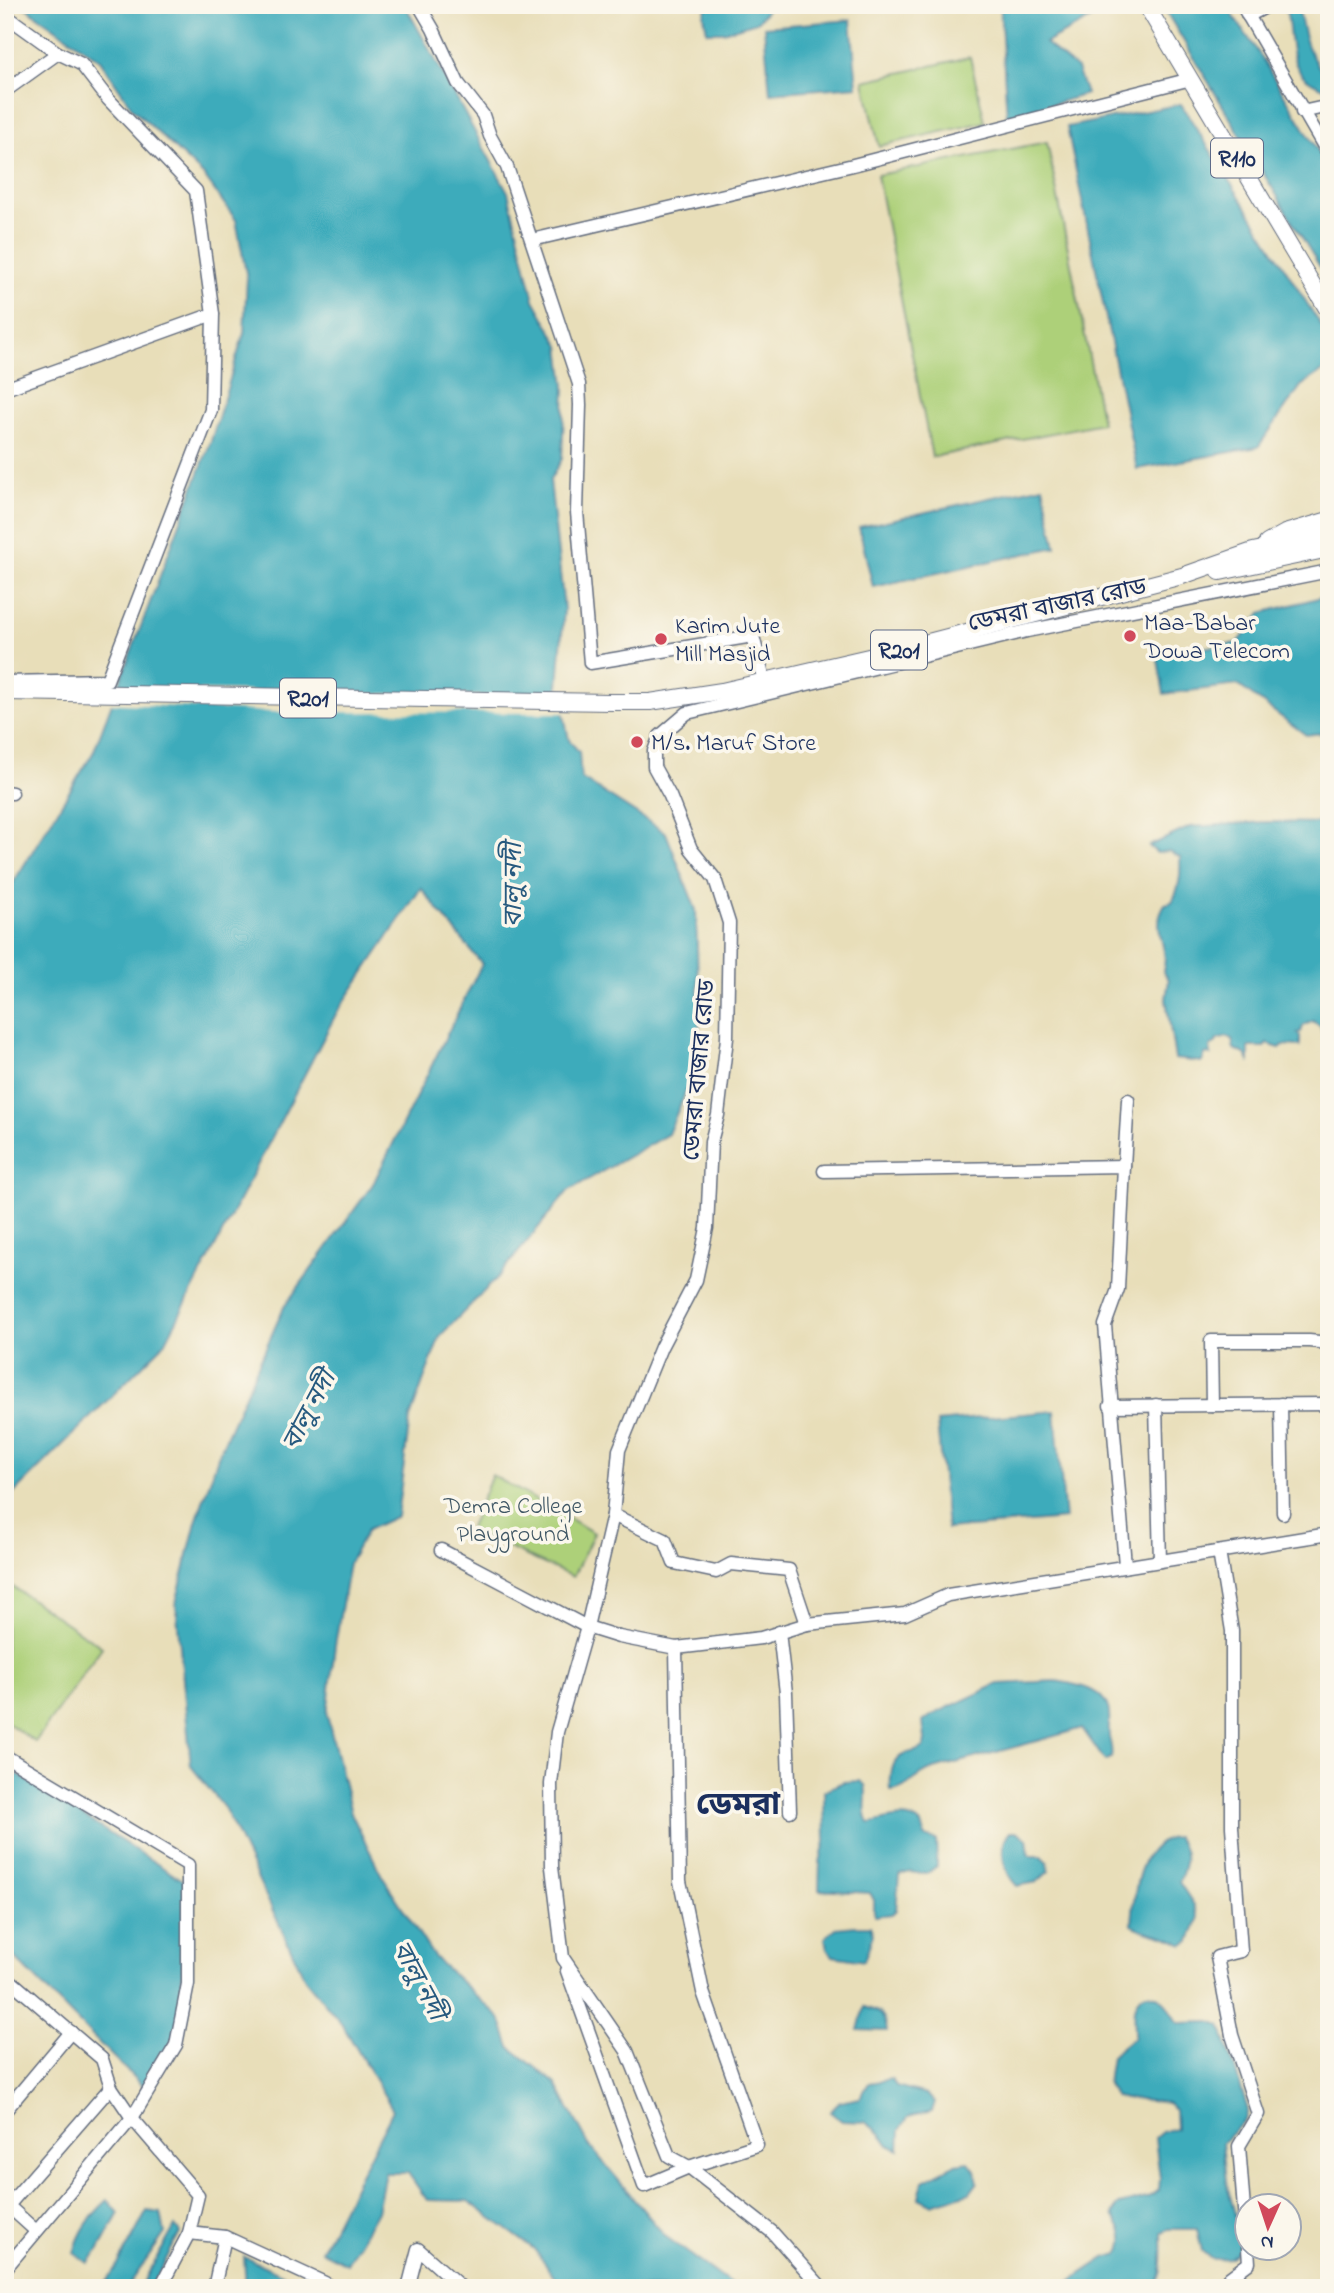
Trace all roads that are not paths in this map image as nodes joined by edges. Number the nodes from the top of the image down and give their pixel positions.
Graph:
1 (419, 5) edge
2 (1146, 5) edge
3 (1269, 5) edge
4 (1245, 11) edge
5 (5, 15) edge
6 (58, 53) junction
7 (1191, 79) junction
8 (5, 91) edge
9 (1329, 106) edge
10 (1302, 112) junction
11 (1329, 155) edge
12 (532, 240) junction
13 (1329, 312) edge
14 (213, 314) junction
15 (5, 389) edge
16 (1329, 520) edge
17 (1329, 535) edge
18 (1329, 549) edge
19 (1253, 551) junction
20 (1329, 571) edge
21 (1182, 576) junction
22 (762, 671) dead end
23 (5, 682) edge
24 (5, 692) edge
25 (1128, 1100) dead end
26 (1124, 1166) junction
27 (824, 1171) dead end
28 (1329, 1343) edge
29 (1281, 1404) junction
30 (1329, 1404) edge
31 (1156, 1405) junction
32 (1212, 1405) junction
33 (1110, 1406) junction
34 (1283, 1513) dead end
35 (613, 1514) junction
36 (1329, 1534) edge
37 (441, 1550) dead end
38 (1219, 1552) junction
39 (1160, 1560) junction
40 (1125, 1565) junction
41 (807, 1623) junction
42 (587, 1627) junction
43 (779, 1633) junction
44 (676, 1648) junction
45 (5, 1756) edge
46 (790, 1811) dead end
47 (563, 1958) junction
48 (10, 1980) edge
49 (5, 1994) edge
50 (71, 2032) junction
51 (111, 2087) junction
52 (5, 2111) edge
53 (132, 2118) junction
54 (690, 2167) junction
55 (1243, 2192) edge
56 (6, 2206) edge
57 (36, 2231) junction
58 (189, 2233) junction
59 (225, 2237) junction
60 (1249, 2262) edge
61 (5, 2269) edge
62 (160, 2288) edge
63 (214, 2288) edge
64 (330, 2288) edge
65 (408, 2288) edge
66 (462, 2288) edge
67 (821, 2288) edge
68 (1230, 2288) edge

1 - 12 street
2 - 7 main road, R110
3 - 4 street
4 - 10 street
5 - 6 street
6 - 8 street
6 - 14 street
7 - 12 street
7 - 13 main road, R110
9 - 10 street
10 - 11 street
12 - 22 street
14 - 15 street
14 - 23 street
16 - 19 main road
17 - 19 main road
18 - 21 main road
19 - 21 main road
20 - 35 street, ডেমরা বাজার রোড
21 - 24 main road, R201
25 - 26 street
26 - 27 street
26 - 33 street
28 - 32 street
29 - 30 street
29 - 32 street
29 - 34 street
31 - 32 street
31 - 33 street
31 - 39 street
33 - 40 street
35 - 41 street
35 - 42 street, ডেমরা বাজার রোড
36 - 38 street
37 - 42 street
38 - 39 street
38 - 55 street
39 - 40 street
40 - 41 street
41 - 43 street
42 - 44 street
42 - 47 street, ডেমরা বাজার রোড
43 - 44 street
43 - 46 street
44 - 54 street
45 - 53 street
47 - 54 street
47 - 54 street, ডেমরা বাজার রোড
48 - 49 street
48 - 50 street
50 - 51 street
50 - 52 street
51 - 53 street
51 - 56 street
53 - 57 street
53 - 58 street
54 - 67 street
56 - 57 street
57 - 61 street
58 - 59 street
58 - 62 street
59 - 63 street
59 - 64 street
60 - 68 street
65 - 66 street

